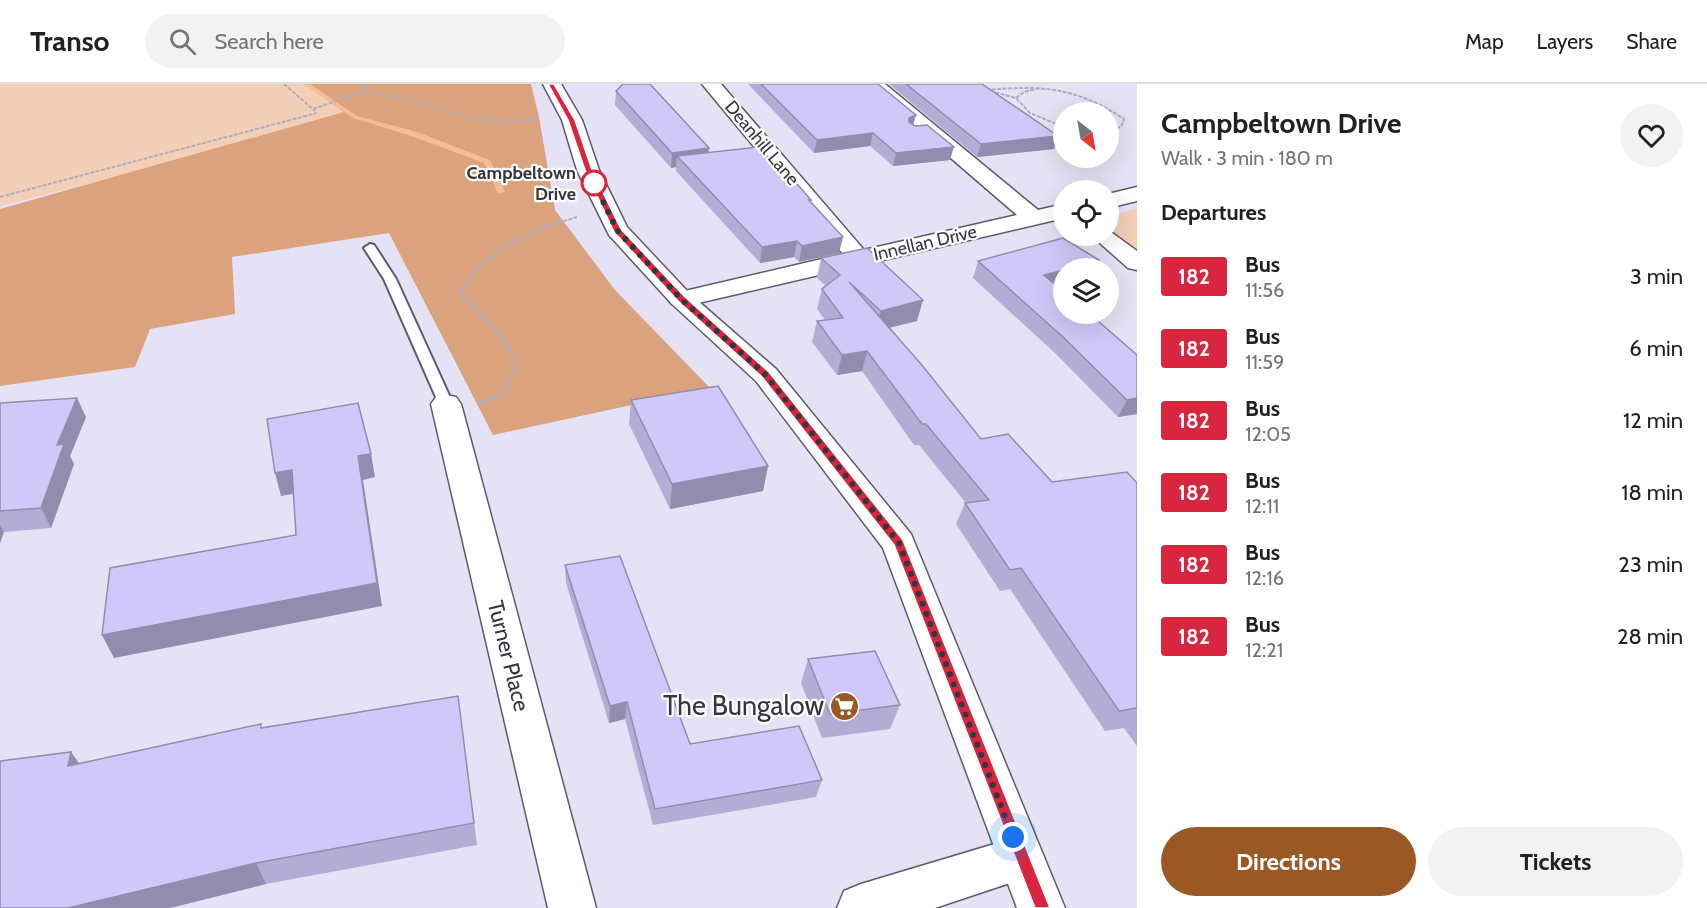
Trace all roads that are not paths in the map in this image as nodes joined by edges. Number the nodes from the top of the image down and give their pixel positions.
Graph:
1 (552, 84) edge
2 (711, 84) edge
3 (874, 84) edge
4 (1137, 194) edge
5 (1119, 198) edge
6 (1053, 214) edge
7 (1034, 218) junction
8 (1116, 246) edge
9 (370, 248) dead end
10 (859, 258) junction
11 (1137, 263) edge
12 (681, 299) junction
13 (447, 410) joint
14 (1021, 858) junction
15 (572, 908) edge
16 (861, 908) edge
17 (1041, 908) edge

1 - 12 street
2 - 10 street, Deanhill Lane
3 - 7 street
4 - 5 street
6 - 7 street, Innellan Drive
7 - 10 street, Innellan Drive
8 - 11 street
9 - 13 lane
10 - 12 street, Innellan Drive
12 - 14 street
13 - 15 street, Turner Place
14 - 16 street
14 - 17 street

